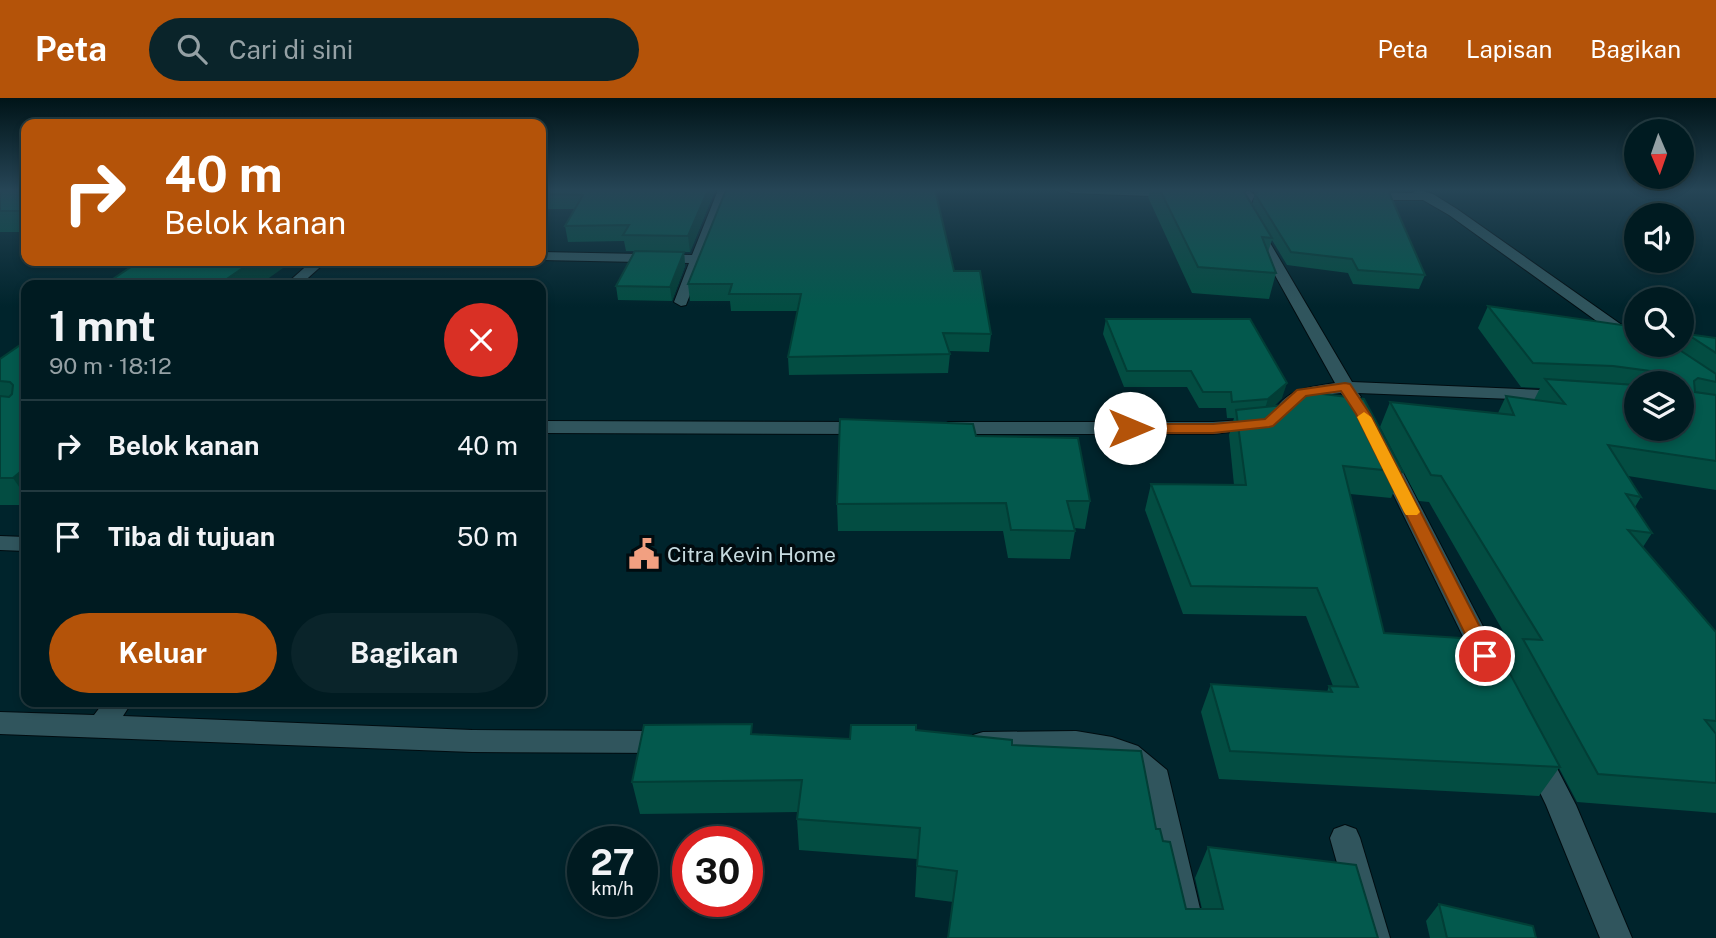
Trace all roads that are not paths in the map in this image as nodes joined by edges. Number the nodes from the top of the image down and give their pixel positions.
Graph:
1 (708, 229) edge
2 (1256, 229) edge
3 (1475, 229) edge
4 (546, 256) edge
5 (696, 259) junction
6 (314, 266) edge
7 (298, 280) edge
8 (681, 302) dead end
9 (1624, 334) edge
10 (1345, 387) junction
11 (1586, 398) edge
12 (1363, 414) edge
13 (546, 427) edge
14 (883, 428) edge
15 (924, 428) edge
16 (1374, 437) edge
17 (0, 543) edge
18 (21, 544) edge
19 (1498, 681) edge
20 (115, 707) edge
21 (0, 723) edge
22 (101, 726) junction
23 (1523, 730) edge
24 (693, 742) edge
25 (955, 743) edge
26 (1345, 838) dead end
27 (1191, 938) edge
28 (1374, 938) edge
29 (1616, 938) edge

1 - 5 street
2 - 10 street
3 - 9 street
4 - 5 street
5 - 8 street
6 - 7 street
10 - 11 street
10 - 12 street
10 - 15 street
13 - 14 street
16 - 19 street
17 - 18 street
20 - 22 street
21 - 22 street
22 - 24 street
23 - 29 street
25 - 27 street
26 - 28 street

